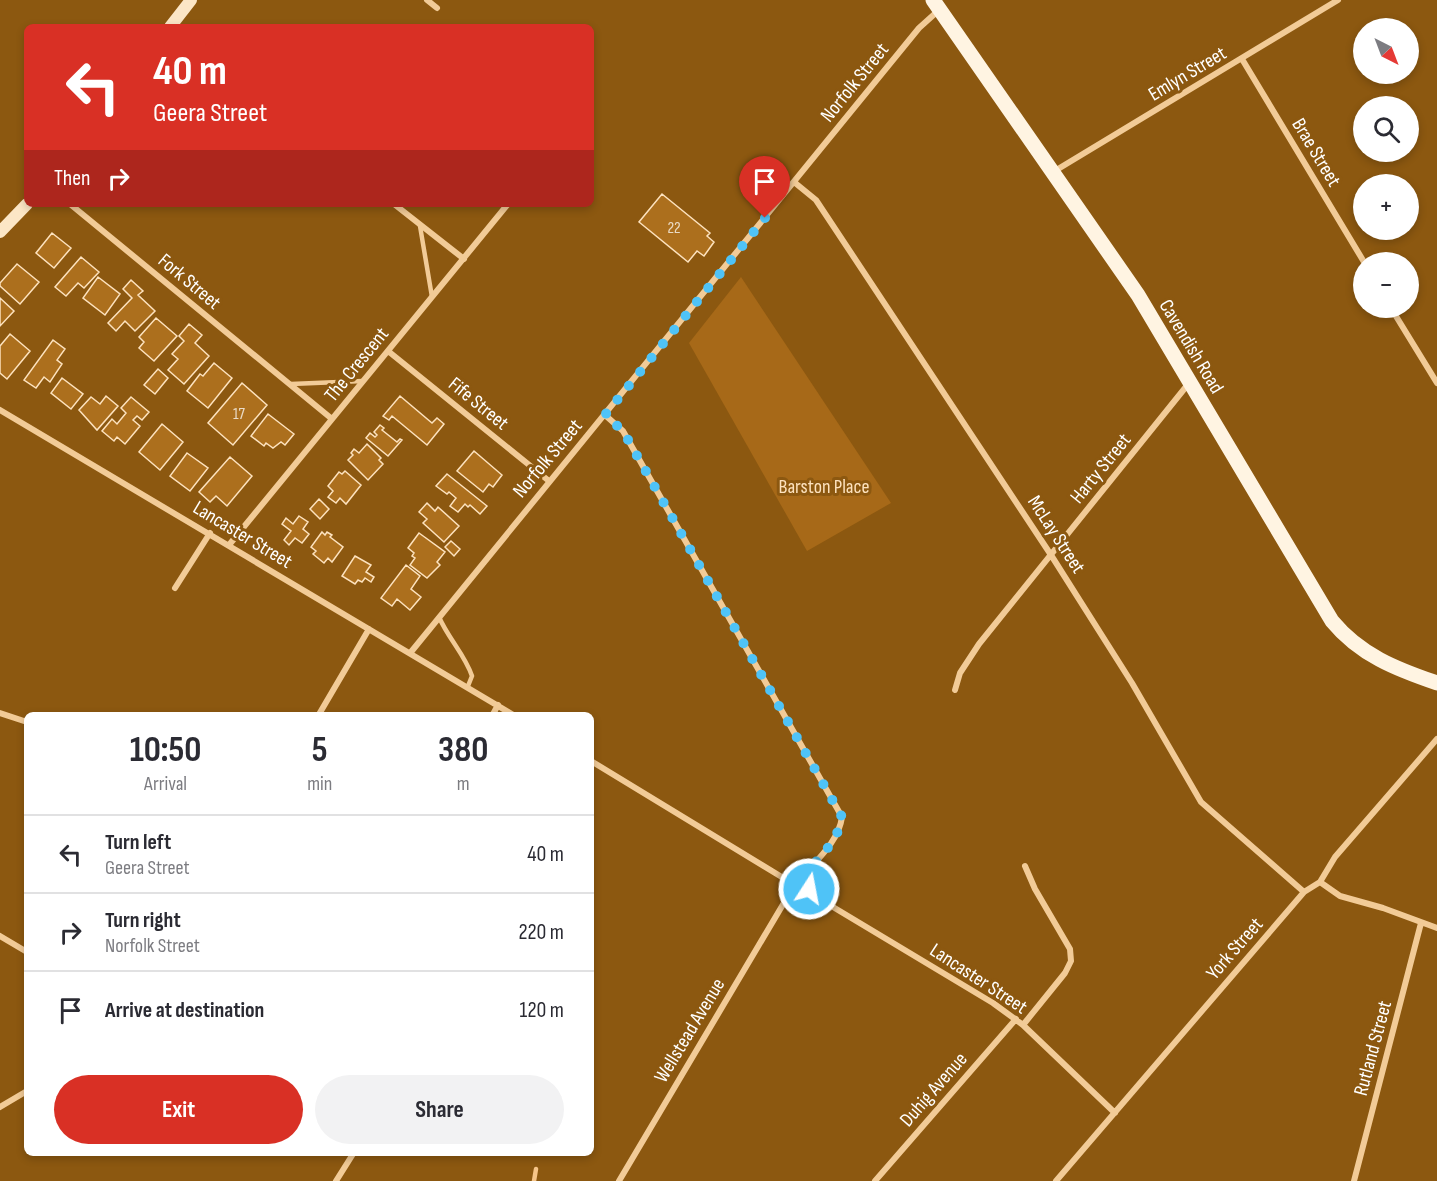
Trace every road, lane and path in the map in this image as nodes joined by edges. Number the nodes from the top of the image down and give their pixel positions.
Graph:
1 (191, 0) edge
2 (427, 0) edge
3 (1338, 0) edge
4 (936, 5) edge
5 (437, 8) dead end
6 (176, 24) edge
7 (1242, 59) junction
8 (1053, 172) junction
9 (794, 182) junction
10 (24, 207) edge
11 (74, 207) edge
12 (398, 207) edge
13 (506, 207) edge
14 (420, 226) junction
15 (0, 232) edge
16 (1358, 252) edge
17 (464, 259) junction
18 (432, 297) junction
19 (1397, 318) edge
20 (388, 351) junction
21 (364, 381) junction
22 (1190, 383) junction
23 (288, 384) junction
24 (1437, 384) edge
25 (0, 410) edge
26 (605, 415) junction
27 (332, 419) junction
28 (549, 481) junction
29 (210, 533) junction
30 (230, 545) junction
31 (1051, 555) junction
32 (175, 588) dead end
33 (439, 617) junction
34 (369, 629) junction
35 (411, 652) junction
36 (1437, 683) edge
37 (468, 686) junction
38 (955, 690) dead end
39 (498, 705) junction
40 (320, 712) edge
41 (494, 712) edge
42 (509, 712) edge
43 (0, 713) edge
44 (24, 721) edge
45 (1437, 739) edge
46 (594, 763) edge
47 (1024, 866) dead end
48 (804, 875) junction
49 (785, 879) junction
50 (1320, 882) junction
51 (808, 892) junction
52 (1304, 892) junction
53 (789, 896) junction
54 (1421, 923) junction
55 (1437, 928) edge
56 (0, 936) edge
57 (24, 950) edge
58 (1016, 1019) junction
59 (1023, 1025) junction
60 (24, 1093) edge
61 (0, 1107) edge
62 (1115, 1113) junction
63 (352, 1156) edge
64 (336, 1181) edge
65 (619, 1181) edge
66 (875, 1181) edge
67 (1056, 1181) edge
68 (1354, 1181) edge

1 - 6 main road
2 - 5 street
3 - 7 street, Emlyn Street
4 - 8 main road, Cavendish Road
4 - 9 street, Norfolk Street
7 - 8 street, Emlyn Street
7 - 16 street, Brae Street
8 - 22 main road, Cavendish Road
9 - 26 street, Norfolk Street
9 - 31 street, McLay Street
10 - 15 main road
11 - 23 street, Fork Street
12 - 14 street
13 - 17 street, The Crescent
14 - 17 street
14 - 18 lane
17 - 18 street, The Crescent
18 - 20 street, The Crescent
19 - 24 street
20 - 21 street, The Crescent
20 - 28 street, Fife Street
21 - 23 lane
21 - 27 street, The Crescent
22 - 31 street, Harty Street
22 - 36 main road, Cavendish Road
23 - 27 street, Fork Street
25 - 29 street, Lancaster Street
26 - 28 street, Norfolk Street
26 - 48 street
27 - 30 street, The Crescent
28 - 33 street, Norfolk Street
29 - 30 street, Lancaster Street
29 - 32 street
30 - 34 street, Lancaster Street
31 - 38 street, Harty Street
31 - 52 street, McLay Street
33 - 35 street, Norfolk Street
33 - 37 lane
34 - 35 street, Lancaster Street
34 - 40 street
35 - 37 street, Lancaster Street
37 - 39 street, Lancaster Street
39 - 41 street
39 - 42 street, Lancaster Street
43 - 44 street
45 - 50 street, York Street
46 - 49 street
47 - 59 street
48 - 49 street
48 - 51 street
49 - 53 street
50 - 52 street, York Street
50 - 54 street
51 - 53 street
51 - 58 street, Lancaster Street
52 - 62 street, York Street
53 - 65 street, Wellstead Avenue
54 - 55 street
54 - 68 street, Rutland Street
56 - 57 street
58 - 59 street, Lancaster Street
58 - 66 street, Duhig Avenue
59 - 62 street, Lancaster Street
60 - 61 street
62 - 67 street, York Street
63 - 64 street

